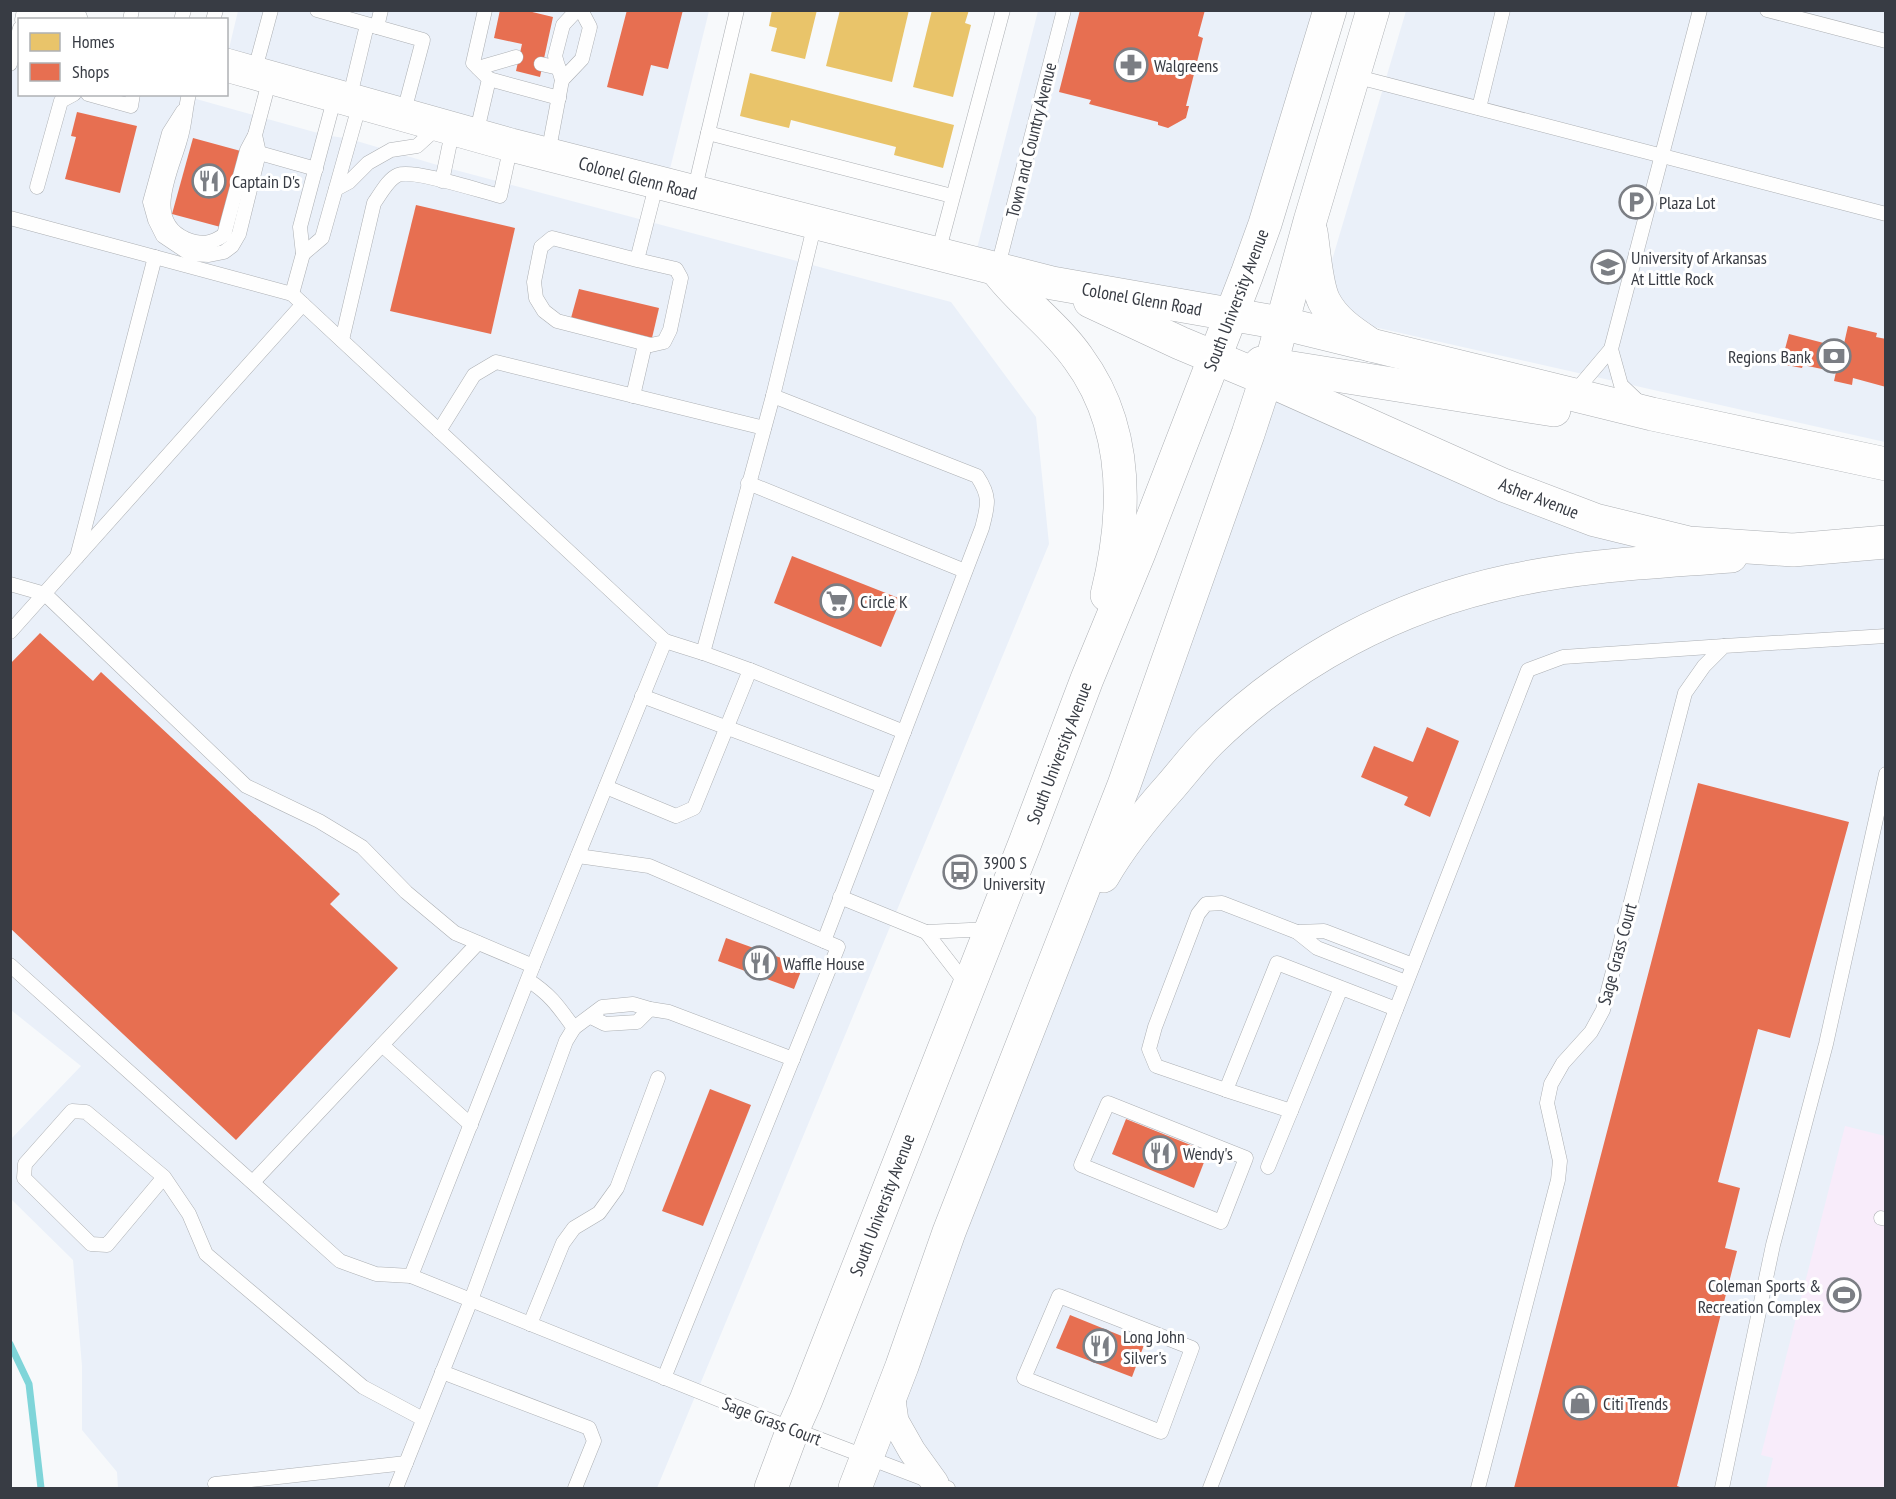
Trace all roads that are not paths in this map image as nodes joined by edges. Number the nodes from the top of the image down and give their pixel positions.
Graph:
1 (271, 10) edge
2 (317, 10) edge
3 (381, 10) edge
4 (485, 10) edge
5 (579, 10) edge
6 (738, 10) edge
7 (1003, 10) edge
8 (1064, 10) edge
9 (1330, 10) edge
10 (1373, 10) edge
11 (1503, 10) edge
12 (1700, 10) edge
13 (1767, 10) edge
14 (372, 26) junction
15 (18, 35) edge
16 (1886, 41) edge
17 (516, 57) dead end
18 (10, 64) edge
19 (541, 64) dead end
20 (478, 68) junction
21 (250, 72) edge
22 (560, 74) junction
23 (1354, 76) junction
24 (489, 79) junction
25 (70, 96) edge
26 (95, 96) edge
27 (133, 96) edge
28 (188, 96) edge
29 (559, 98) junction
30 (348, 99) junction
31 (1479, 108) junction
32 (403, 115) junction
33 (457, 129) junction
34 (708, 133) junction
35 (511, 145) junction
36 (253, 152) junction
37 (548, 154) junction
38 (1663, 156) junction
39 (316, 169) junction
40 (442, 181) junction
41 (657, 182) junction
42 (38, 188) dead end
43 (336, 189) junction
44 (694, 192) junction
45 (952, 196) junction
46 (1886, 214) edge
47 (10, 218) edge
48 (1310, 221) junction
49 (815, 223) junction
50 (303, 254) junction
51 (938, 255) junction
52 (155, 257) junction
53 (638, 260) junction
54 (998, 270) junction
55 (1052, 283) junction
56 (292, 294) junction
57 (303, 304) junction
58 (1232, 314) junction
59 (1281, 323) junction
60 (342, 340) junction
61 (645, 344) junction
62 (1371, 345) junction
63 (1611, 348) junction
64 (1215, 356) junction
65 (1268, 372) junction
66 (1573, 394) junction
67 (633, 396) junction
68 (773, 396) junction
69 (1652, 414) junction
70 (764, 428) junction
71 (439, 431) junction
72 (1886, 464) edge
73 (748, 483) junction
74 (1886, 542) edge
75 (1793, 550) junction
76 (76, 559) junction
77 (965, 571) junction
78 (10, 584) edge
79 (45, 594) junction
80 (10, 632) edge
81 (1886, 636) edge
82 (665, 641) junction
83 (1724, 646) junction
84 (703, 653) junction
85 (750, 670) junction
86 (1087, 679) junction
87 (642, 696) junction
88 (727, 728) junction
89 (904, 732) junction
90 (1886, 774) edge
91 (883, 786) junction
92 (606, 787) junction
93 (578, 856) junction
94 (840, 897) junction
95 (991, 929) junction
96 (926, 932) junction
97 (1296, 932) junction
98 (824, 941) junction
99 (478, 943) junction
100 (10, 965) edge
101 (1413, 965) junction
102 (533, 966) junction
103 (528, 980) junction
104 (1047, 981) junction
105 (1406, 982) junction
106 (968, 986) junction
107 (1341, 988) junction
108 (1396, 1009) junction
109 (574, 1028) junction
110 (382, 1045) junction
111 (793, 1059) junction
112 (658, 1078) dead end
113 (1226, 1090) junction
114 (1291, 1111) junction
115 (471, 1125) junction
116 (1269, 1167) dead end
117 (164, 1177) junction
118 (253, 1182) junction
119 (1221, 1222) joint
120 (411, 1276) junction
121 (471, 1300) junction
122 (530, 1324) junction
123 (442, 1372) junction
124 (664, 1378) junction
125 (1024, 1378) joint
126 (891, 1393) junction
127 (423, 1419) junction
128 (793, 1429) junction
129 (867, 1458) junction
130 (406, 1463) junction
131 (215, 1484) dead end
132 (942, 1486) edge
133 (396, 1488) edge
134 (576, 1488) edge
135 (771, 1488) edge
136 (855, 1488) edge
137 (1210, 1488) edge
138 (1478, 1488) edge
139 (1722, 1488) edge

1 - 21 lane
2 - 14 lane
3 - 14 lane
4 - 20 lane
5 - 22 lane
5 - 22 lane
6 - 34 lane
7 - 45 lane
8 - 54 lane, Town and Country Avenue
9 - 58 main road, South University Avenue
10 - 23 main road
11 - 31 lane
12 - 38 lane
13 - 16 lane
14 - 30 lane
14 - 32 lane
15 - 18 lane
17 - 20 lane
19 - 22 lane
20 - 24 lane
21 - 30 main road, Colonel Glenn Road
21 - 36 lane
22 - 29 lane
23 - 31 lane
23 - 48 main road
24 - 29 lane
24 - 33 lane
25 - 42 lane
26 - 27 lane
28 - 36 lane
29 - 37 lane
30 - 32 main road, Colonel Glenn Road
30 - 39 lane
30 - 43 lane
31 - 38 lane
32 - 33 main road, Colonel Glenn Road
33 - 35 main road, Colonel Glenn Road
33 - 40 lane
33 - 43 lane
34 - 44 lane
34 - 45 lane
35 - 37 main road, Colonel Glenn Road
35 - 40 lane
36 - 39 lane
37 - 41 main road, Colonel Glenn Road
38 - 46 lane
38 - 63 lane
39 - 50 lane
40 - 60 lane
41 - 44 main road, Colonel Glenn Road
41 - 53 lane
43 - 50 lane
44 - 49 main road, Colonel Glenn Road
45 - 51 lane
47 - 52 lane
48 - 59 main road
48 - 62 main road
49 - 51 main road, Colonel Glenn Road
49 - 68 lane
50 - 56 lane
51 - 54 main road, Colonel Glenn Road
52 - 56 lane
52 - 76 lane
53 - 61 lane
53 - 61 lane
54 - 55 main road, Colonel Glenn Road
54 - 86 main road
55 - 58 main road, Colonel Glenn Road
55 - 64 main road, Colonel Glenn Road
56 - 57 lane
57 - 60 lane
57 - 76 lane
58 - 59 main road
58 - 64 main road, South University Avenue
59 - 62 main road
59 - 65 main road
60 - 71 lane
61 - 67 lane
62 - 66 main road
63 - 66 lane
63 - 69 lane
64 - 65 main road, Colonel Glenn Road
64 - 86 main road, South University Avenue
65 - 69 main road
65 - 75 main road, Asher Avenue
65 - 104 main road
66 - 69 main road
67 - 70 lane
67 - 71 lane
68 - 70 lane
68 - 77 lane
69 - 72 main road
70 - 73 lane
71 - 82 lane
73 - 77 lane
73 - 84 lane
74 - 75 main road, Asher Avenue
75 - 104 main road
76 - 79 lane
77 - 89 lane
78 - 79 lane
79 - 80 lane
79 - 99 lane
81 - 83 lane
82 - 84 lane
82 - 87 lane
83 - 101 lane
83 - 138 lane, Sage Grass Court
84 - 85 lane
85 - 88 lane
85 - 89 lane
86 - 95 main road, South University Avenue
87 - 88 lane
87 - 92 lane
88 - 91 lane
88 - 92 lane
89 - 91 lane
90 - 139 lane
91 - 94 lane
92 - 93 lane
93 - 98 lane
93 - 102 lane
94 - 96 lane
94 - 98 lane
95 - 96 lane
95 - 106 main road, South University Avenue
96 - 106 lane
97 - 101 lane
97 - 105 lane
97 - 113 lane
98 - 111 lane
99 - 102 lane
99 - 110 lane
100 - 118 lane, Sage Grass Court
101 - 105 lane
102 - 103 lane
103 - 109 lane
103 - 115 lane
104 - 126 main road
105 - 108 lane
106 - 128 main road, South University Avenue
107 - 108 lane
107 - 113 lane
107 - 114 lane
108 - 137 lane
109 - 111 lane
109 - 121 lane
110 - 115 lane
110 - 118 lane
111 - 124 lane
112 - 122 lane
113 - 114 lane
114 - 116 lane
115 - 120 lane
117 - 117 lane
117 - 127 lane
118 - 120 lane, Sage Grass Court
119 - 119 lane
120 - 121 lane, Sage Grass Court
121 - 122 lane, Sage Grass Court
121 - 123 lane
122 - 124 lane, Sage Grass Court
123 - 127 lane
123 - 134 lane
124 - 128 lane, Sage Grass Court
125 - 125 lane
126 - 129 main road
126 - 132 street
127 - 130 lane
128 - 129 lane, Sage Grass Court
128 - 135 main road, South University Avenue
129 - 132 lane, Sage Grass Court
129 - 136 main road
130 - 131 lane
130 - 133 lane

